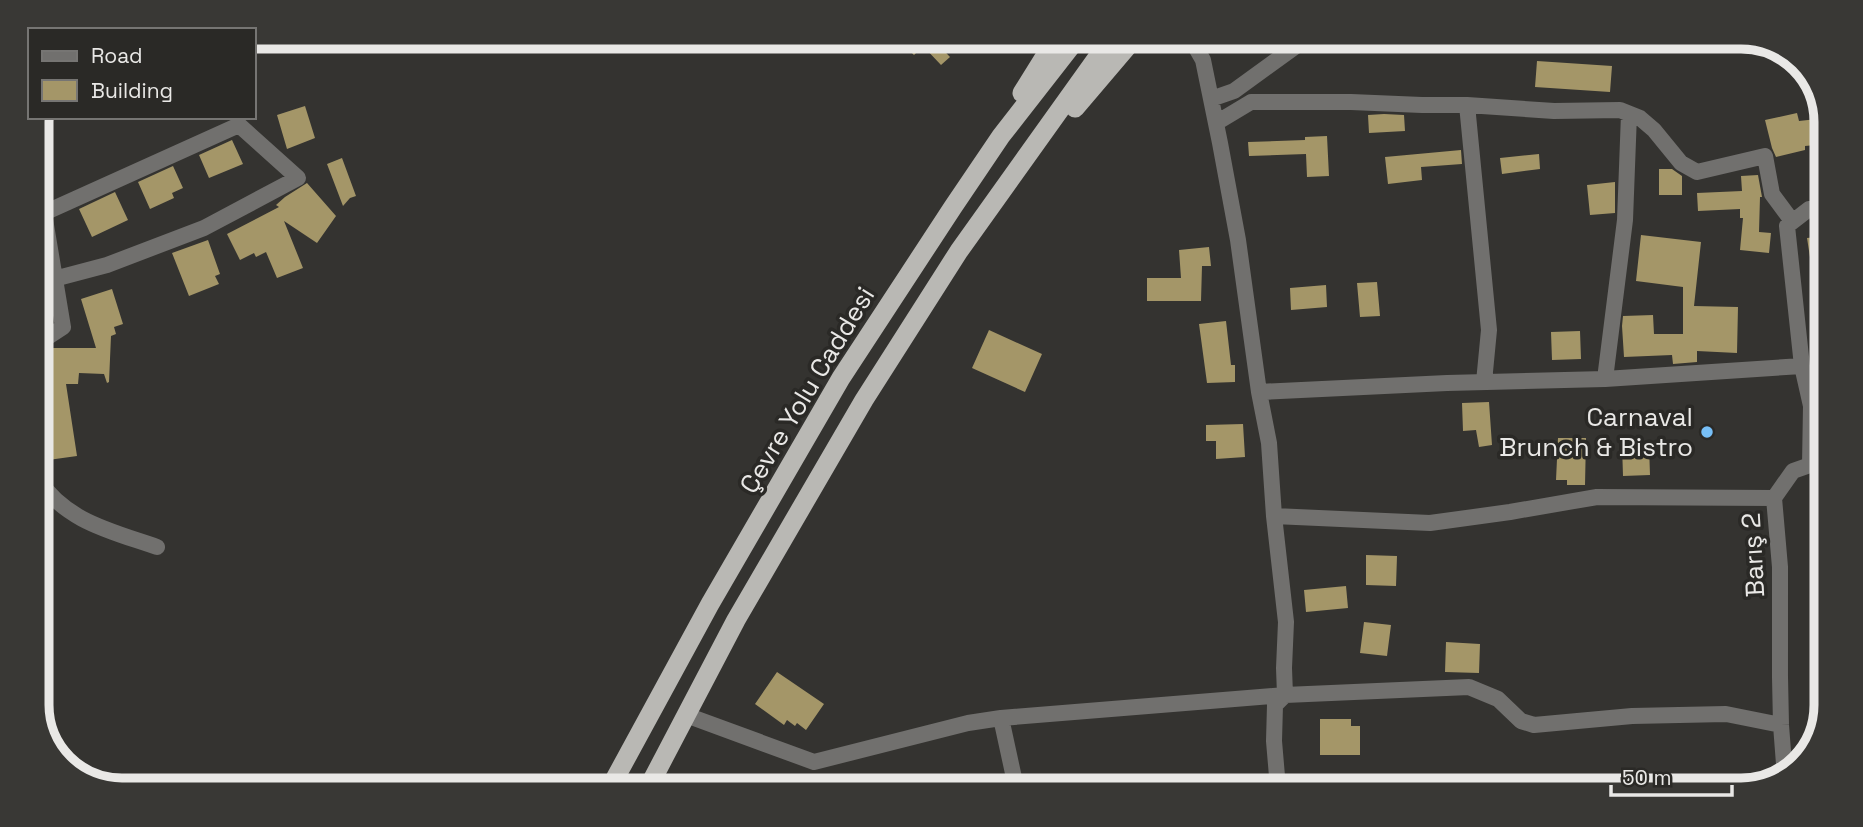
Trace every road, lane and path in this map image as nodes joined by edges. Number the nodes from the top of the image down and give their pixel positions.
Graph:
1 (1049, 49) edge
2 (1069, 49) edge
3 (1103, 49) edge
4 (1125, 49) edge
5 (1197, 49) edge
6 (1292, 49) edge
7 (1211, 99) junction
8 (1467, 105) junction
9 (1629, 114) junction
10 (1216, 123) junction
11 (1001, 136) junction
12 (1027, 156) junction
13 (1814, 209) edge
14 (49, 211) edge
15 (1792, 221) junction
16 (49, 246) edge
17 (54, 279) junction
18 (49, 336) edge
19 (1802, 366) junction
20 (1605, 379) junction
21 (1485, 382) junction
22 (1259, 392) junction
23 (1814, 441) edge
24 (1814, 466) edge
25 (49, 492) edge
26 (1774, 498) junction
27 (1274, 516) junction
28 (157, 547) dead end
29 (1285, 695) junction
30 (686, 715) junction
31 (1001, 718) junction
32 (1781, 725) junction
33 (1784, 764) edge
34 (615, 778) edge
35 (653, 778) edge
36 (1014, 778) edge
37 (1277, 778) edge

1 - 11 highway
2 - 11 highway, Çevre Yolu Caddesi
3 - 12 highway, Çevre Yolu Caddesi
4 - 12 highway
5 - 7 street
6 - 7 street
7 - 10 street
8 - 9 street
8 - 10 street
8 - 21 street
9 - 15 street
9 - 20 street
10 - 22 street
11 - 34 highway, Çevre Yolu Caddesi
12 - 30 highway, Çevre Yolu Caddesi
13 - 15 street
14 - 17 street
15 - 19 street, Barış 2
16 - 17 street
17 - 18 street
19 - 20 street
19 - 23 street, Barış 2
20 - 21 street
21 - 22 street
22 - 27 street
24 - 26 street, Barış 2
25 - 28 street
26 - 27 street
26 - 32 street, Barış 2
27 - 29 street
29 - 31 street
29 - 32 street
29 - 37 street
30 - 31 street
30 - 35 highway, Çevre Yolu Caddesi
31 - 36 street
32 - 33 street, Barış 2

